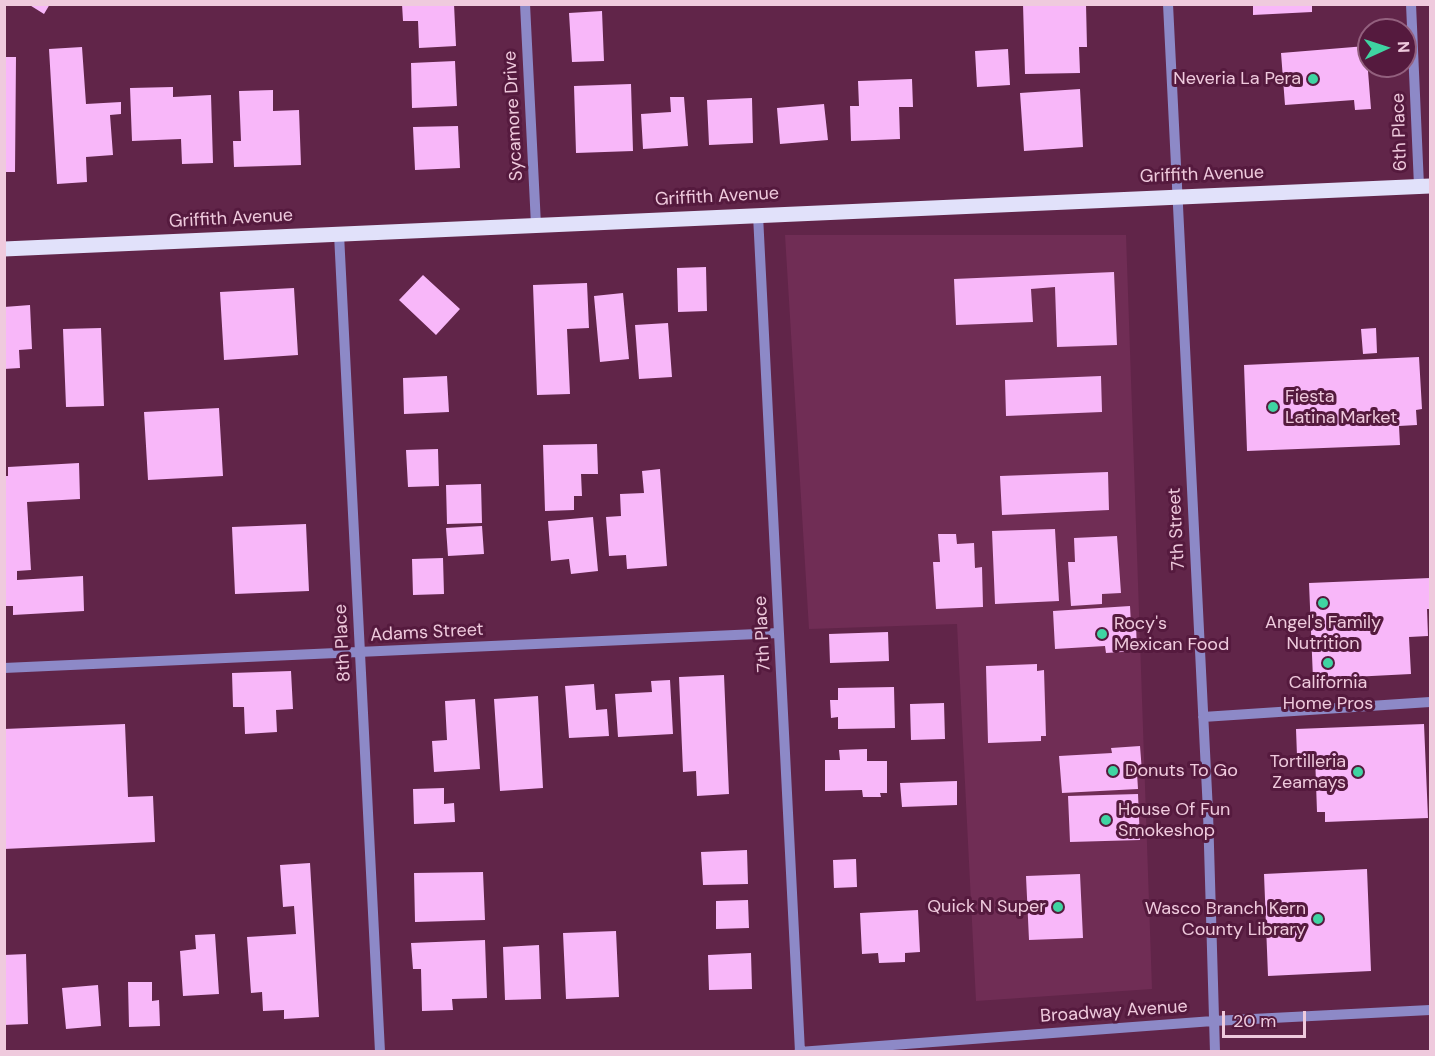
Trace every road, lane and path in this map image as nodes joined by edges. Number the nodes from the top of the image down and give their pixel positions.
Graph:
1 (525, 4) edge
2 (1168, 4) edge
3 (1411, 4) edge
4 (1425, 186) edge
5 (1178, 196) junction
6 (758, 215) junction
7 (536, 225) junction
8 (339, 234) junction
9 (4, 249) edge
10 (779, 633) junction
11 (360, 652) junction
12 (4, 668) edge
13 (1431, 702) edge
14 (1203, 717) junction
15 (1431, 1010) edge
16 (1214, 1021) junction
17 (380, 1052) edge
18 (799, 1052) edge
19 (1215, 1052) edge

1 - 7 street, Sycamore Drive
2 - 5 street, 7th Street
3 - 4 street, 6th Place
4 - 5 main road, Griffith Avenue
5 - 6 main road, Griffith Avenue
5 - 14 street, 7th Street
6 - 7 main road, Griffith Avenue
6 - 10 street, 7th Place
7 - 8 main road, Griffith Avenue
8 - 9 main road, Griffith Avenue
8 - 11 street, 8th Place
10 - 11 street, Adams Street
10 - 18 street, 7th Place
11 - 12 street, Adams Street
11 - 17 street, 8th Place
13 - 14 street
14 - 16 street, 7th Street
15 - 16 street, Broadway Avenue
16 - 18 street, Broadway Avenue
16 - 19 street, 7th Street

